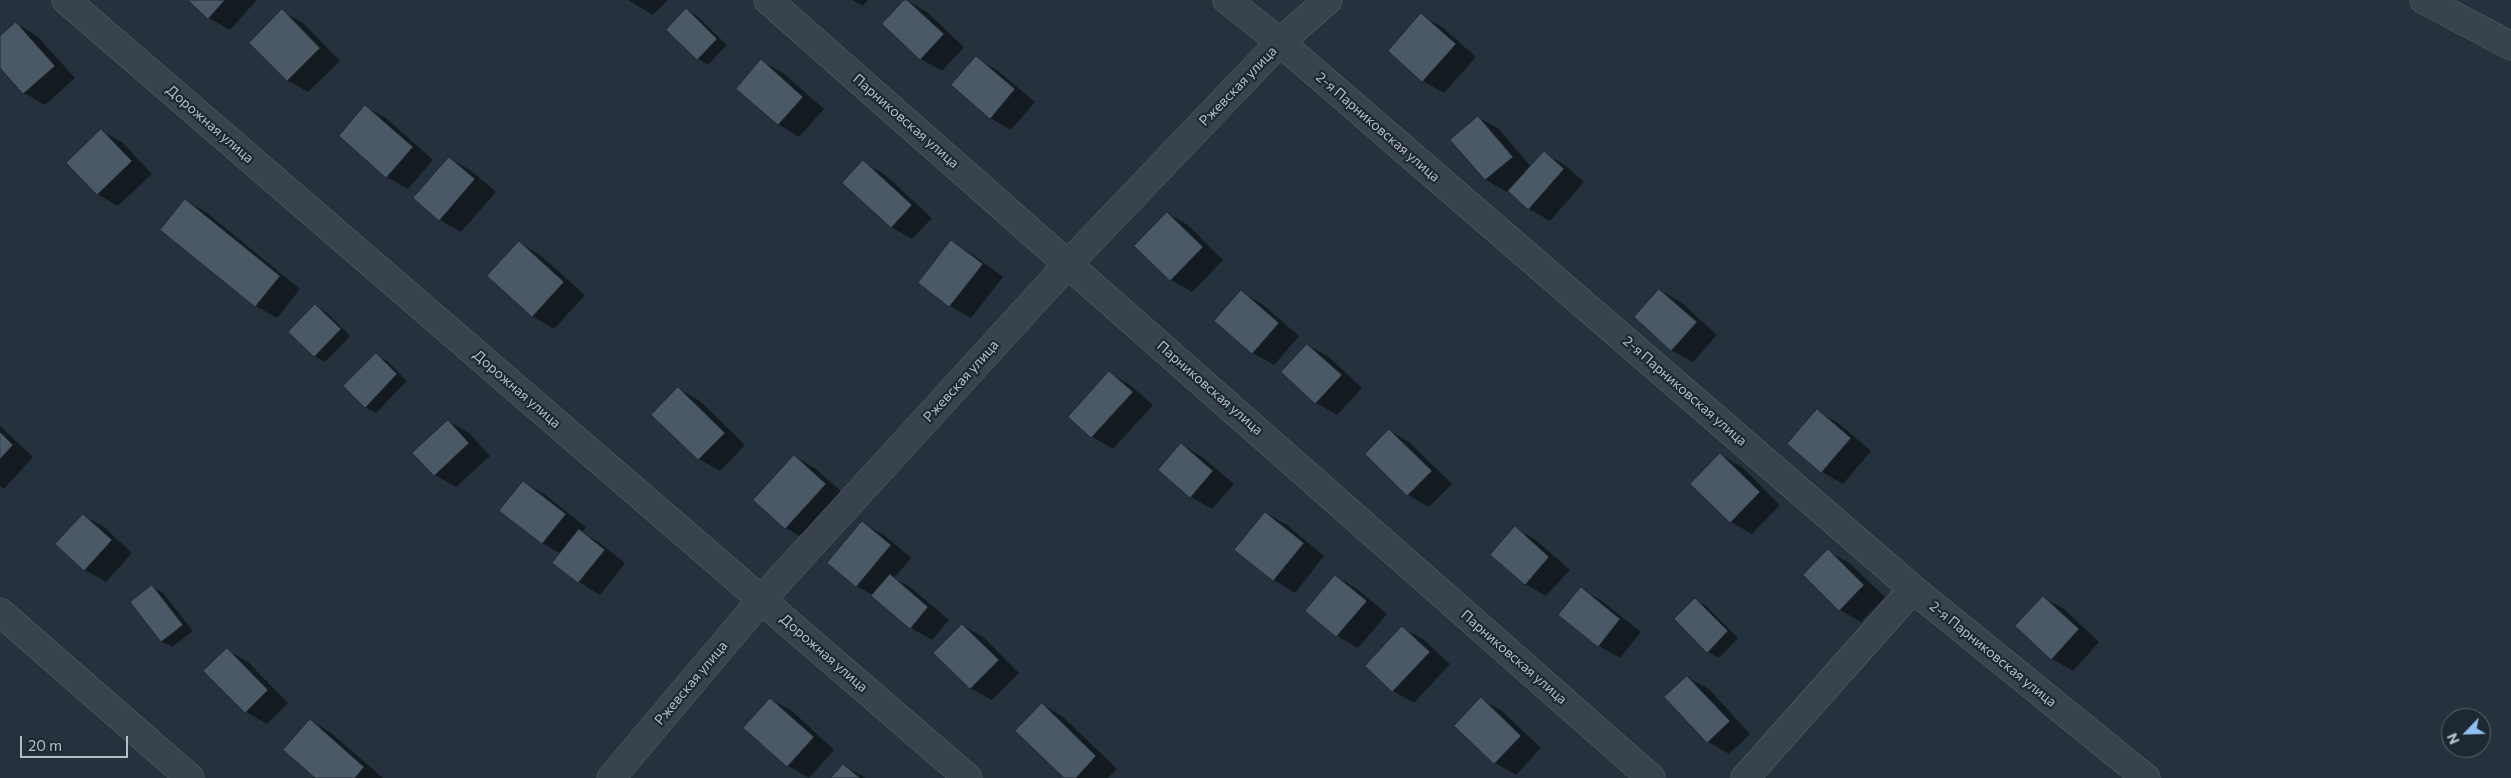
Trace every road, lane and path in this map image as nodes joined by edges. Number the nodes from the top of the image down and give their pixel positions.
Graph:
1 (66, 0) edge
2 (768, 0) edge
3 (1227, 0) edge
4 (1328, 0) edge
5 (2424, 0) edge
6 (1280, 42) junction
7 (2511, 46) edge
8 (1069, 264) junction
9 (1913, 589) junction
10 (762, 599) junction
11 (0, 612) edge
12 (190, 778) edge
13 (611, 778) edge
14 (968, 778) edge
15 (1651, 778) edge
16 (1745, 778) edge
17 (2146, 778) edge

1 - 10 street, Дорожная улица
2 - 8 street, Парниковская улица
3 - 6 street, 2-я Парниковская улица
4 - 6 street, Ржевская улица
5 - 7 street
6 - 8 street, Ржевская улица
6 - 9 street, 2-я Парниковская улица
8 - 10 street, Ржевская улица
8 - 15 street, Парниковская улица
9 - 16 street
9 - 17 street, 2-я Парниковская улица
10 - 13 street, Ржевская улица
10 - 14 street, Дорожная улица
11 - 12 street

